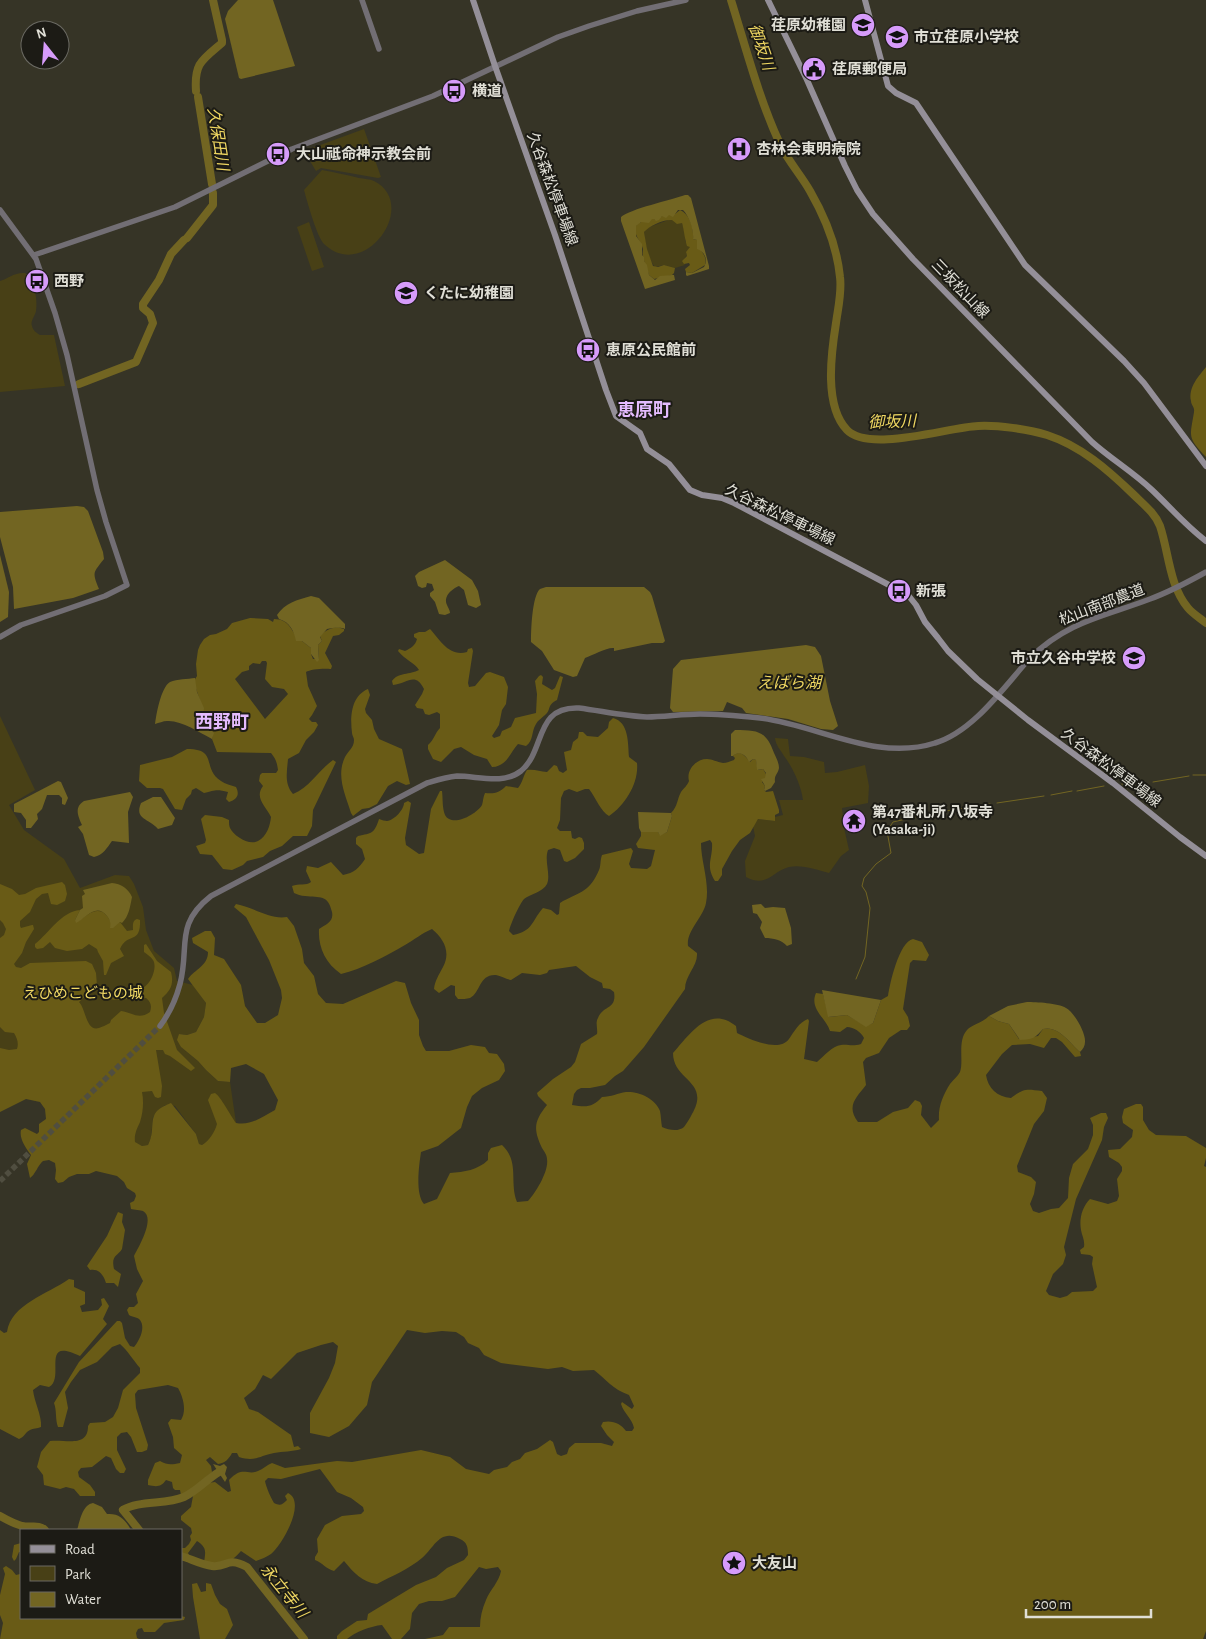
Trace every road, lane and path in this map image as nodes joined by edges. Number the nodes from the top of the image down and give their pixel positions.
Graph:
1 (362, 0) edge
2 (473, 0) edge
3 (686, 0) edge
4 (768, 0) edge
5 (865, 0) edge
6 (379, 49) dead end
7 (495, 66) junction
8 (0, 210) edge
9 (35, 257) junction
10 (1206, 466) edge
11 (1206, 541) edge
12 (1206, 572) edge
13 (0, 637) edge
14 (997, 696) junction
15 (1206, 856) edge
16 (160, 1026) tunnel mouth

1 - 6 street
2 - 7 main road, 久谷森松停車場線
3 - 7 street
4 - 11 main road, 三坂松山線
5 - 10 main road
7 - 9 street
7 - 14 main road, 久谷森松停車場線
8 - 9 street
9 - 13 street
12 - 14 street, 松山南部農道
14 - 15 main road, 久谷森松停車場線
14 - 16 street, 松山南部農道

